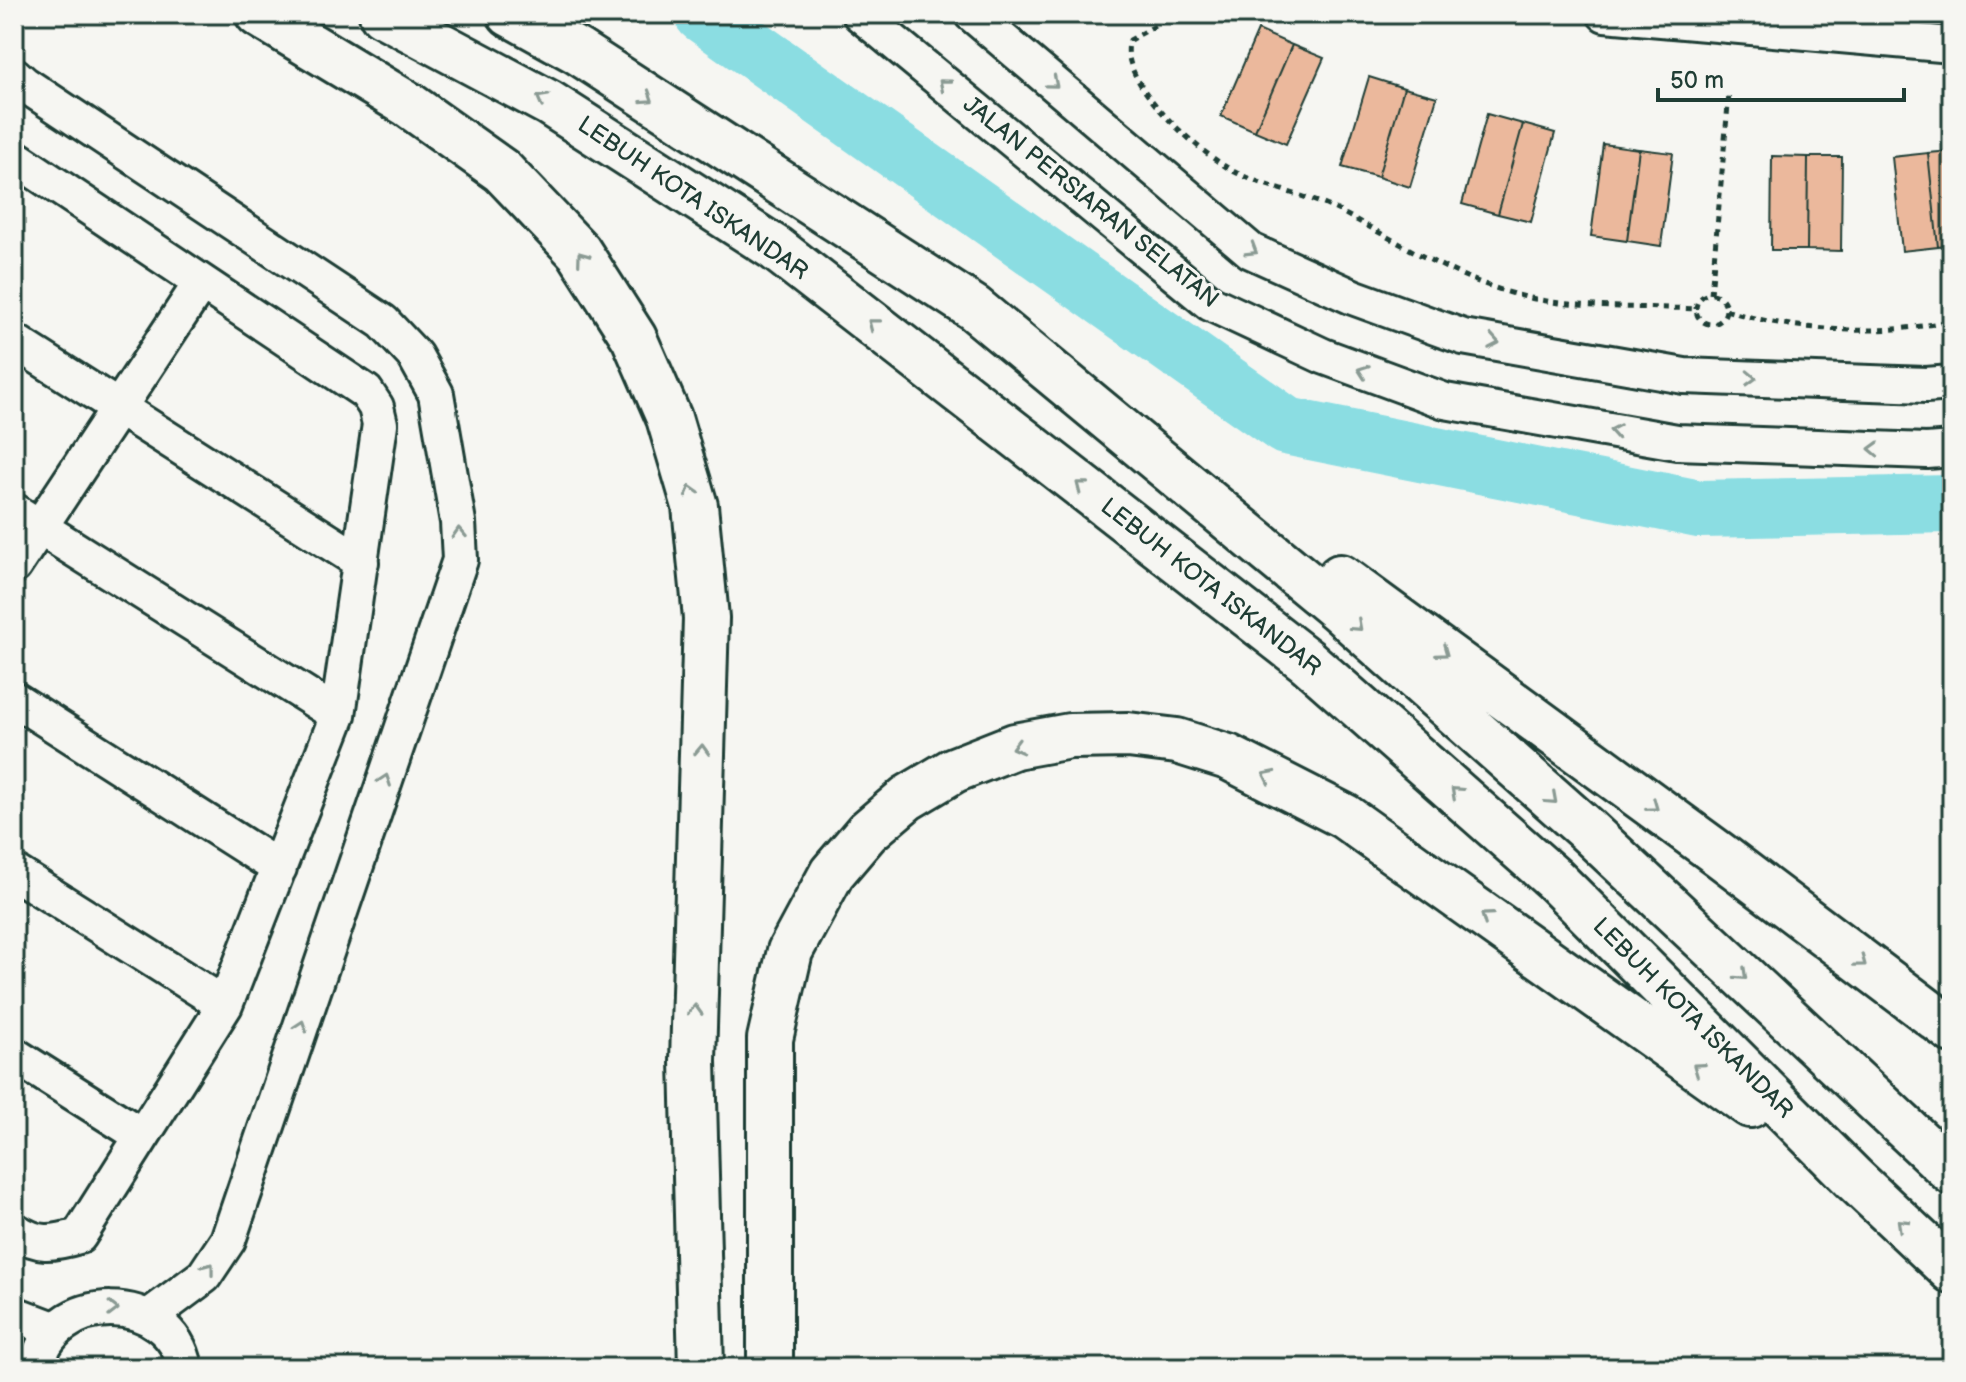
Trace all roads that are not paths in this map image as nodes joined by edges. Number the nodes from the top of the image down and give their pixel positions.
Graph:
1 (258, 14) edge
2 (382, 14) edge
3 (510, 14) edge
4 (860, 14) edge
5 (972, 14) edge
6 (1605, 14) edge
7 (1736, 20) edge
8 (1952, 45) edge
9 (14, 75) edge
10 (14, 157) edge
11 (201, 283) junction
12 (974, 308) junction
13 (14, 341) edge
14 (1952, 383) edge
15 (119, 408) junction
16 (1952, 449) edge
17 (27, 519) edge
18 (361, 562) junction
19 (14, 566) edge
20 (14, 699) edge
21 (338, 715) junction
22 (279, 868) junction
23 (14, 872) edge
24 (225, 1005) junction
25 (1952, 1030) edge
26 (14, 1055) edge
27 (693, 1061) junction
28 (142, 1136) junction
29 (1952, 1172) edge
30 (1853, 1178) junction
31 (14, 1230) edge
32 (1952, 1271) edge
33 (14, 1314) edge
34 (149, 1317) junction
35 (56, 1330) junction
36 (36, 1368) edge
37 (185, 1368) edge
38 (679, 1368) edge
39 (701, 1368) edge
40 (770, 1368) edge

27 -> 1 highway
30 -> 2 highway, LEBUH KOTA ISKANDAR
3 -> 12 highway
16 -> 4 street, JALAN PERSIARAN SELATAN
5 -> 14 street
6 - 7 street
7 - 8 street
34 -> 9 street
10 - 11 street
11 - 15 street
11 - 18 street
12 -> 25 highway
12 -> 29 highway
13 - 15 street
15 - 17 street
15 - 18 street
17 - 19 street
17 - 21 street
18 - 21 street
20 - 22 street
21 - 22 street
22 - 24 street
23 - 24 street
24 - 28 street
26 - 28 street
27 - 38 street
27 - 39 highway
28 - 31 street
32 -> 30 highway, LEBUH KOTA ISKANDAR
30 -> 40 highway
33 - 35 street
35 -> 34 street
34 - 37 street
35 - 36 street

